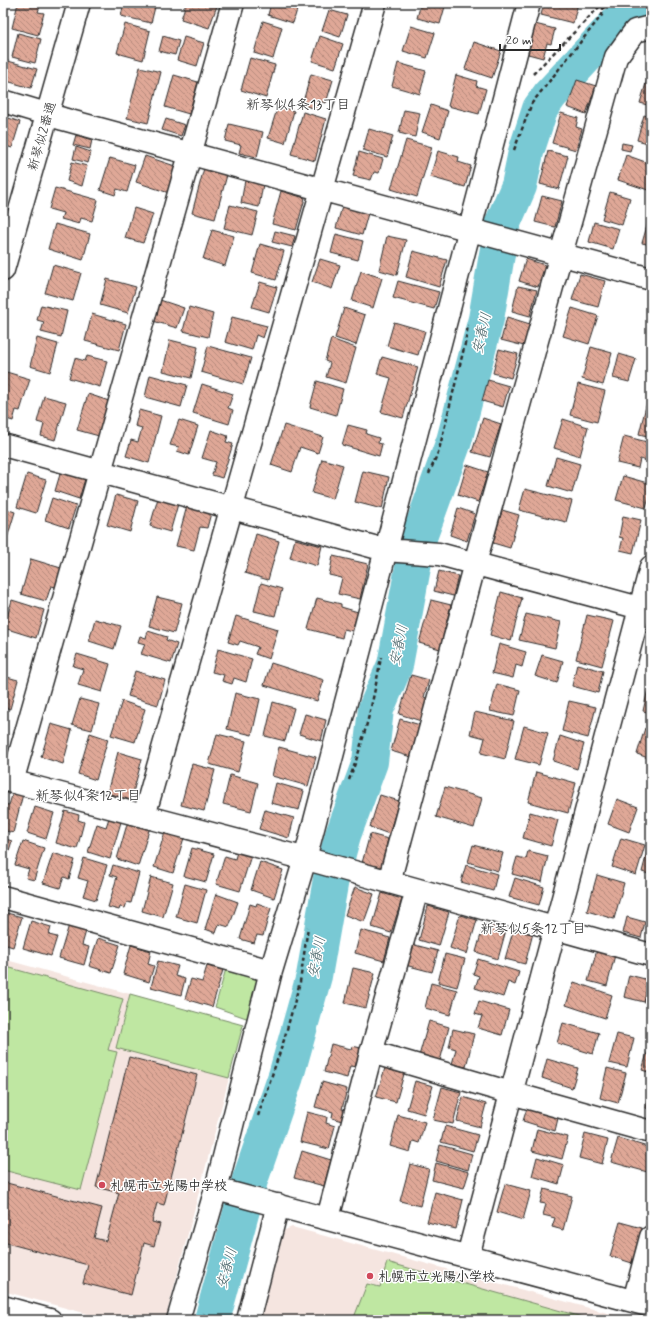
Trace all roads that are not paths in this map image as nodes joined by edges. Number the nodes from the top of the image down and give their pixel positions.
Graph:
1 (79, 3) edge
2 (233, 3) edge
3 (375, 3) edge
4 (529, 3) edge
5 (651, 27) edge
6 (3, 101) edge
7 (47, 114) junction
8 (190, 154) junction
9 (322, 189) junction
10 (489, 234) junction
11 (561, 255) junction
12 (3, 270) edge
13 (651, 278) edge
14 (3, 445) edge
15 (100, 472) junction
16 (231, 508) junction
17 (395, 551) junction
18 (476, 563) junction
19 (651, 566) edge
20 (645, 610) edge
21 (8, 780) edge
22 (144, 816) junction
23 (314, 861) junction
24 (389, 882) junction
25 (417, 890) junction
26 (3, 897) edge
27 (555, 928) junction
28 (651, 955) edge
29 (271, 972) junction
30 (371, 1052) junction
31 (511, 1093) junction
32 (651, 1132) edge
33 (225, 1191) junction
34 (278, 1205) junction
35 (328, 1218) junction
36 (651, 1237) edge
37 (468, 1256) junction
38 (642, 1304) edge
39 (3, 1307) edge
40 (50, 1320) edge
41 (178, 1320) edge
42 (248, 1320) edge

1 - 7 street, 新琴似2番通
2 - 8 street
3 - 9 street
4 - 10 street
5 - 11 street
6 - 7 street
7 - 8 street
7 - 12 street, 新琴似2番通
8 - 9 street
8 - 15 street
9 - 10 street
9 - 16 street
10 - 11 street
10 - 17 street
11 - 13 street
11 - 18 street
14 - 15 street
15 - 16 street
15 - 21 street
16 - 17 street
16 - 22 street
17 - 18 street
17 - 23 street
18 - 20 street
18 - 24 street
19 - 20 street
20 - 27 street
21 - 22 street
22 - 23 street
23 - 24 street
23 - 29 street
24 - 25 street
25 - 27 street
25 - 30 street
26 - 29 street
27 - 28 street
27 - 31 street
29 - 33 street
30 - 31 street
30 - 35 street
31 - 32 street
31 - 37 street
33 - 34 street
33 - 41 street
34 - 35 street
34 - 42 street
35 - 37 street
36 - 38 street
37 - 38 street
39 - 40 street

